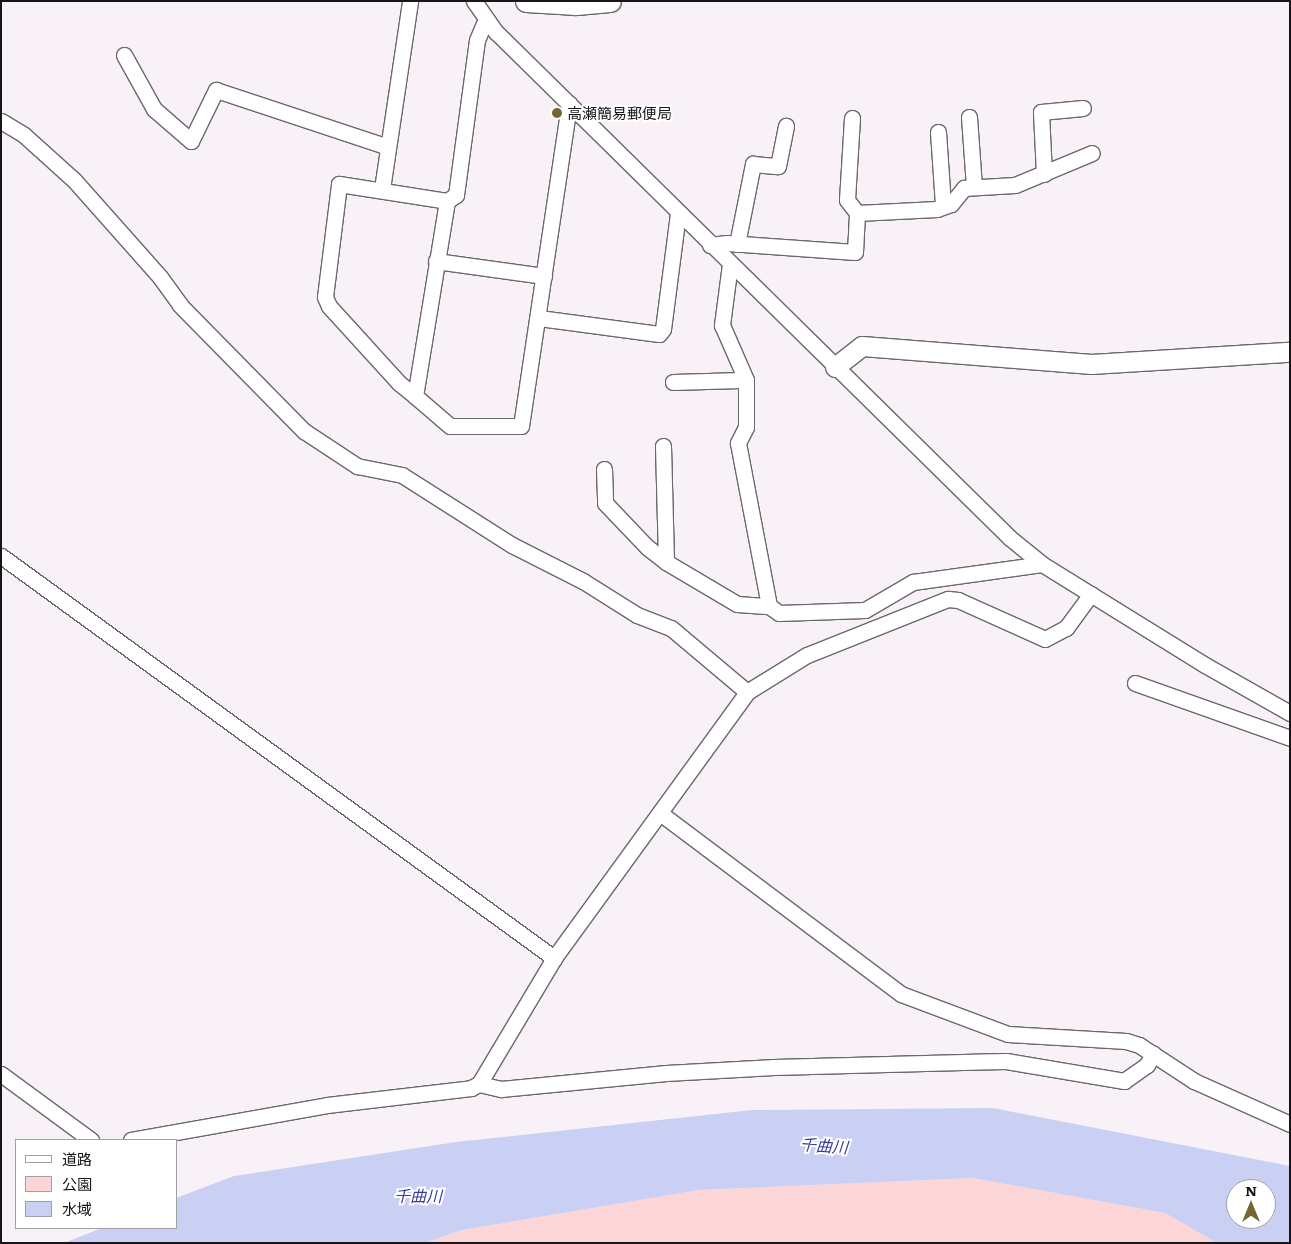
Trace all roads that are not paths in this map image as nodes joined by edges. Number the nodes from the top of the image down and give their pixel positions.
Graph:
1 (410, 1) edge
2 (474, 1) edge
3 (526, 1) edge
4 (610, 1) edge
5 (486, 19) junction
6 (124, 55) dead end
7 (569, 104) junction
8 (1083, 108) dead end
9 (852, 118) dead end
10 (969, 118) dead end
11 (1, 121) edge
12 (786, 126) dead end
13 (938, 132) dead end
14 (388, 147) junction
15 (1092, 153) dead end
16 (1044, 174) junction
17 (974, 186) junction
18 (382, 190) junction
19 (446, 201) junction
20 (943, 206) junction
21 (857, 213) junction
22 (678, 214) junction
23 (737, 244) junction
24 (710, 246) junction
25 (436, 261) junction
26 (730, 264) junction
27 (544, 276) junction
28 (539, 318) junction
29 (1290, 352) edge
30 (835, 367) junction
31 (746, 380) junction
32 (673, 382) dead end
33 (416, 396) junction
34 (663, 446) dead end
35 (604, 469) dead end
36 (1, 556) edge
37 (666, 562) junction
38 (1042, 564) junction
39 (1091, 594) junction
40 (769, 606) junction
41 (1135, 683) dead end
42 (747, 692) junction
43 (1290, 713) edge
44 (1290, 738) edge
45 (660, 812) junction
46 (554, 958) junction
47 (1153, 1054) junction
48 (1, 1074) edge
49 (479, 1084) junction
50 (1290, 1124) edge
51 (90, 1139) edge
52 (137, 1139) edge

1 - 14 street
2 - 5 street
3 - 4 main road
5 - 7 street
5 - 19 street
6 - 14 street
7 - 22 street
7 - 27 street
8 - 16 street
9 - 21 street
10 - 17 street
11 - 42 street
12 - 23 street
13 - 20 street
14 - 18 street
15 - 16 street
16 - 17 street
17 - 20 street
18 - 19 street
18 - 33 street
19 - 25 street
20 - 21 street
21 - 23 street
22 - 24 street
22 - 28 street
23 - 24 street
24 - 26 street
25 - 27 street
25 - 33 street
26 - 30 street
26 - 31 street
27 - 28 street
28 - 33 street
29 - 30 street
30 - 38 street
31 - 32 street
31 - 40 street
34 - 37 street
35 - 37 street
36 - 46 street
37 - 40 street
38 - 39 street
38 - 40 street
39 - 42 street
39 - 43 street
41 - 44 street
42 - 45 street
45 - 46 street
45 - 47 street
46 - 49 street
47 - 49 street
47 - 50 street
48 - 51 street
49 - 52 street

